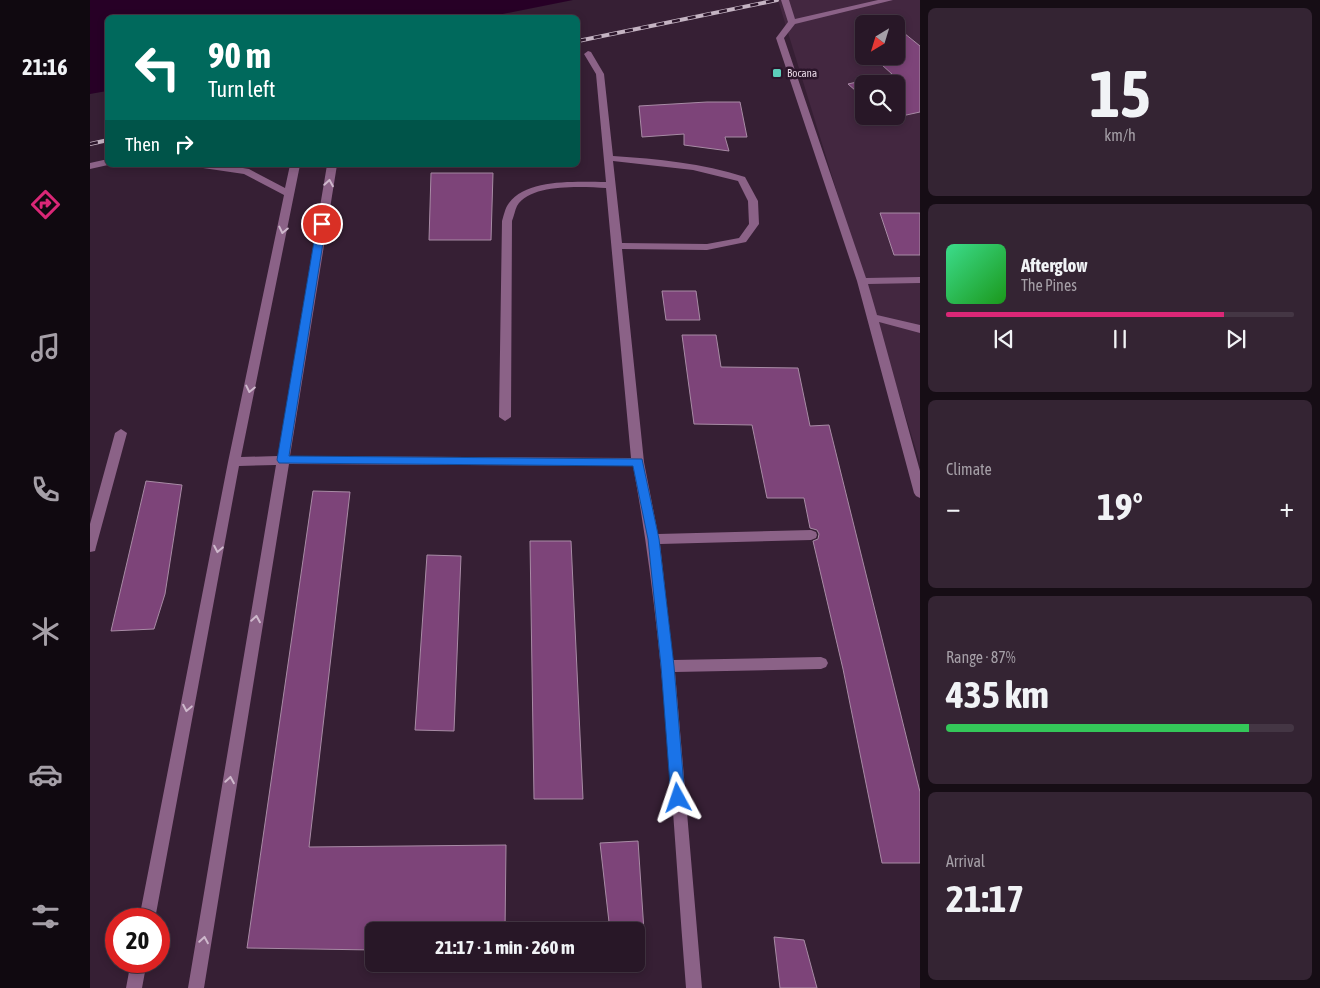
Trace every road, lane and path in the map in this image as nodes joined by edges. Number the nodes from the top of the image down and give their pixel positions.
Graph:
1 (785, 0) edge
2 (888, 0) edge
3 (792, 22) junction
4 (588, 54) dead end
5 (608, 158) junction
6 (105, 163) edge
7 (90, 166) edge
8 (217, 167) edge
9 (295, 167) edge
10 (332, 167) edge
11 (611, 186) junction
12 (290, 194) junction
13 (617, 246) junction
14 (920, 280) edge
15 (862, 281) junction
16 (872, 317) junction
17 (920, 329) edge
18 (505, 417) dead end
19 (121, 433) dead end
20 (282, 460) junction
21 (234, 462) junction
22 (638, 462) junction
23 (916, 464) edge
24 (920, 493) edge
25 (812, 535) dead end
26 (653, 539) junction
27 (90, 547) edge
28 (821, 663) dead end
29 (667, 666) junction
30 (149, 908) edge
31 (137, 973) edge
32 (134, 988) edge
33 (196, 988) edge
34 (694, 988) edge

1 - 3 street
2 - 3 street
3 - 15 street
4 - 5 street
5 - 11 street
5 - 13 street
6 - 7 street
8 - 12 street
9 - 12 street
20 -> 10 street
11 - 13 street
11 - 18 street
12 -> 21 street
13 - 22 street
14 - 15 street
15 - 16 street
16 - 17 street
16 - 23 street
19 - 27 street
20 - 21 street
20 - 22 street
33 -> 20 street
21 -> 30 street
22 - 26 street
23 - 24 street
25 - 26 street
26 - 29 street
28 - 29 street
29 - 34 street
31 - 32 street

